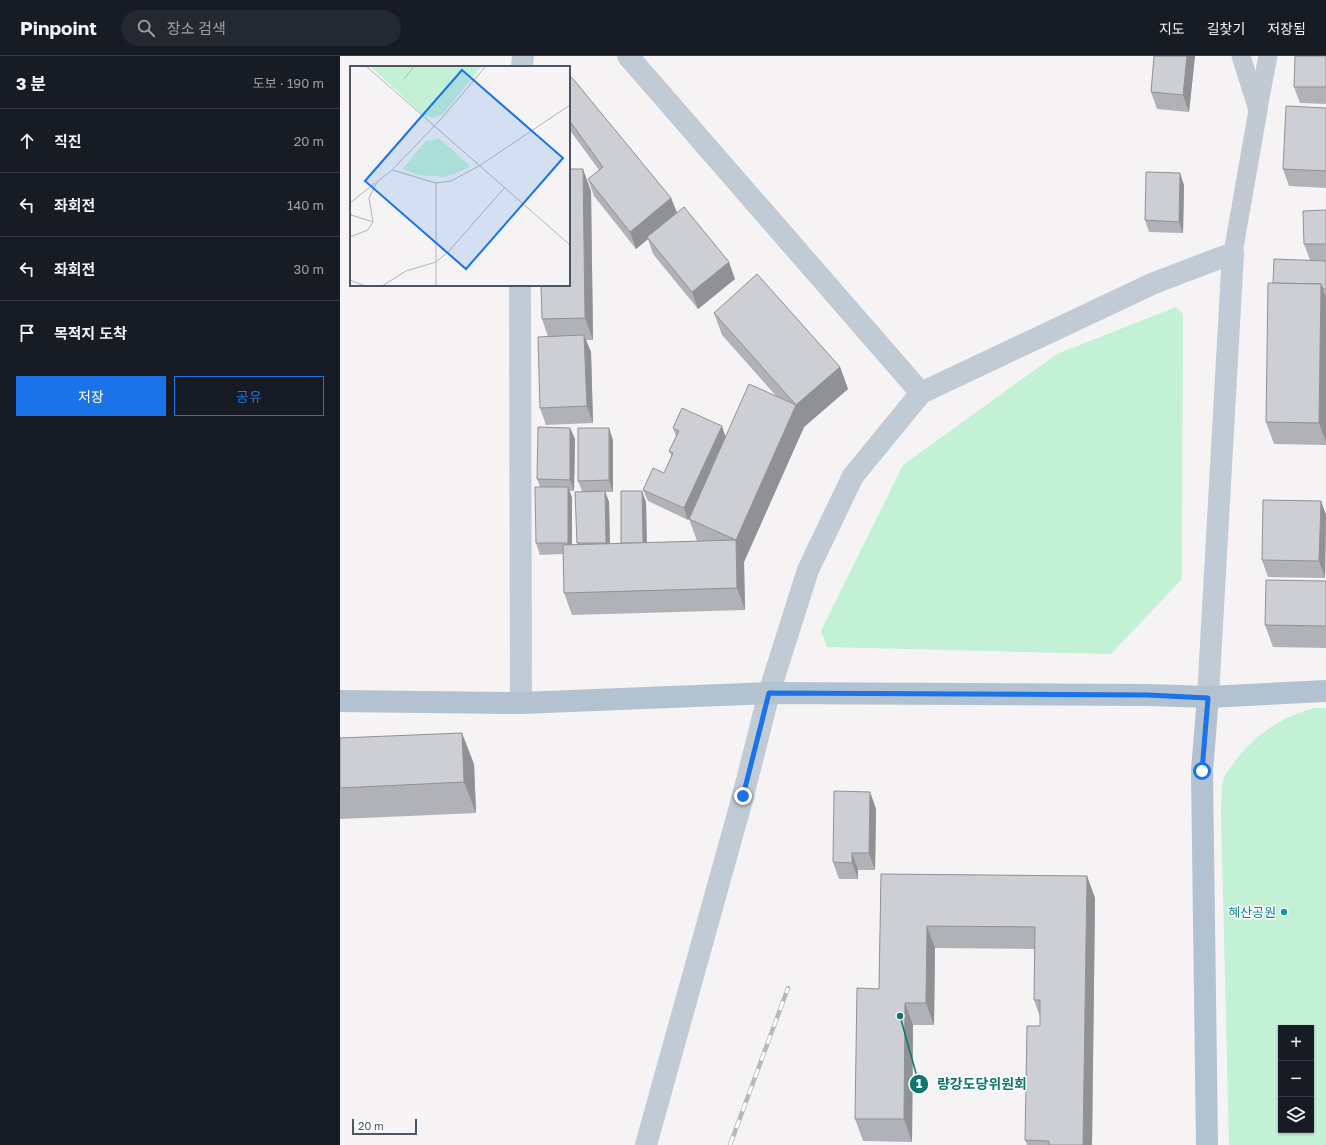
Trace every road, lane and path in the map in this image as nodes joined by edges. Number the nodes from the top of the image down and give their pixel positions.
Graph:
1 (523, 56) edge
2 (628, 56) edge
3 (1242, 56) edge
4 (1268, 56) edge
5 (522, 66) edge
6 (1258, 110) junction
7 (1233, 253) junction
8 (520, 286) edge
9 (921, 393) junction
10 (1326, 691) edge
11 (769, 693) junction
12 (1208, 698) junction
13 (340, 701) edge
14 (521, 703) junction
15 (646, 1145) edge
16 (1207, 1145) edge

1 - 5 main road
2 - 9 main road
3 - 6 street
4 - 6 street
6 - 7 street
7 - 9 main road
7 - 12 main road
8 - 14 main road
9 - 11 main road
10 - 12 main road
11 - 12 main road
11 - 14 main road
11 - 15 main road
12 - 16 main road
13 - 14 main road

